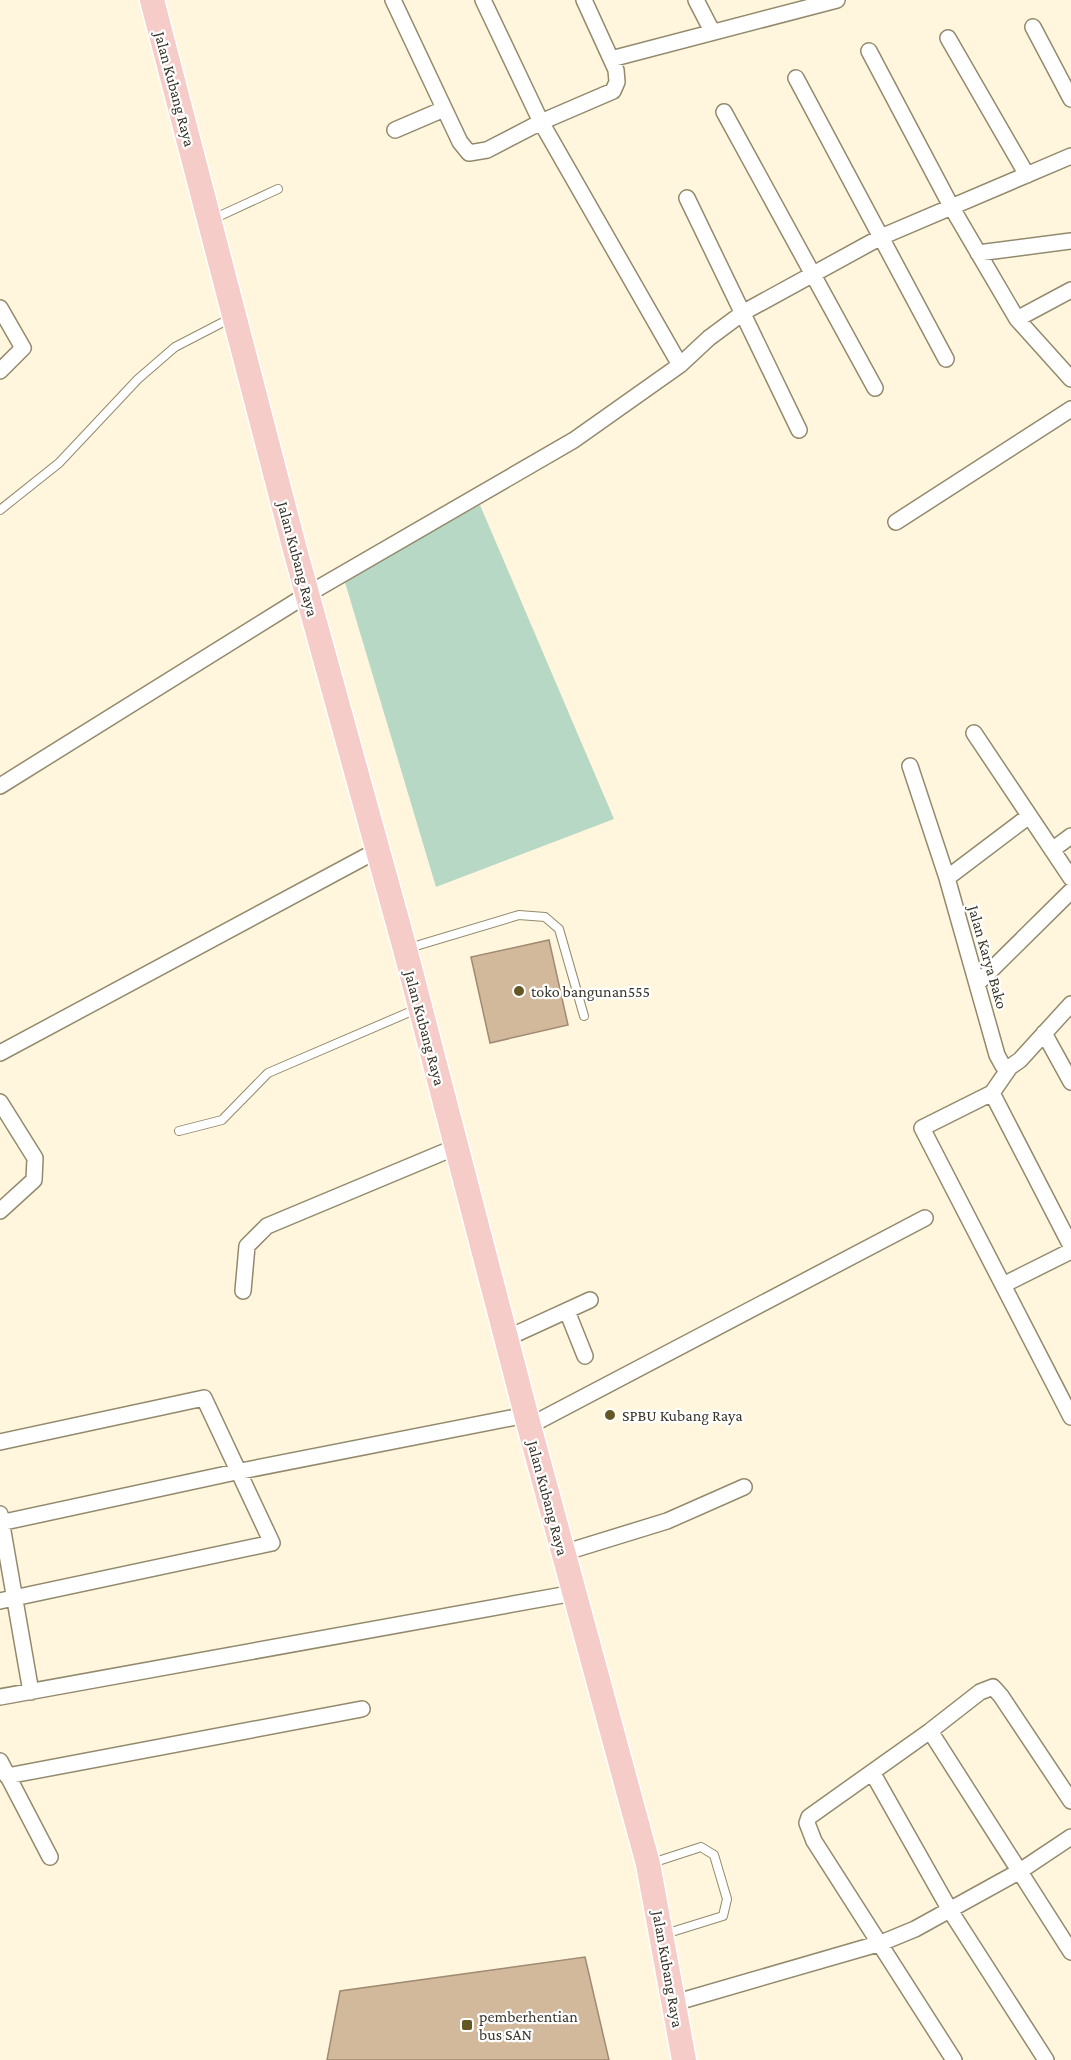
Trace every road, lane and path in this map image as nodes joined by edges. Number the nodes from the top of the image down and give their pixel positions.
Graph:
1 (152, 0) edge
2 (393, 0) edge
3 (483, 0) edge
4 (584, 0) edge
5 (696, 0) edge
6 (837, 0) edge
7 (809, 3) edge
8 (1033, 27) dead end
9 (712, 31) junction
10 (948, 38) dead end
11 (868, 51) dead end
12 (611, 59) junction
13 (795, 78) dead end
14 (1071, 99) edge
15 (444, 109) junction
16 (724, 112) dead end
17 (541, 122) junction
18 (396, 130) dead end
19 (1071, 156) edge
20 (1028, 175) junction
21 (278, 189) dead end
22 (687, 198) dead end
23 (952, 208) junction
24 (209, 220) junction
25 (881, 237) junction
26 (1071, 241) edge
27 (978, 253) junction
28 (814, 274) junction
29 (1071, 290) edge
30 (0, 308) edge
31 (744, 312) junction
32 (235, 316) junction
33 (1017, 319) junction
34 (946, 359) dead end
35 (680, 365) junction
36 (0, 371) edge
37 (1071, 380) edge
38 (875, 388) dead end
39 (1071, 409) edge
40 (799, 430) dead end
41 (0, 510) edge
42 (896, 522) dead end
43 (308, 594) junction
44 (974, 733) dead end
45 (910, 766) dead end
46 (0, 786) edge
47 (1029, 816) junction
48 (1071, 836) edge
49 (1052, 850) junction
50 (376, 851) junction
51 (947, 878) junction
52 (1071, 879) edge
53 (1068, 899) edge
54 (405, 949) junction
55 (977, 984) junction
56 (1071, 1004) edge
57 (420, 1008) junction
58 (584, 1016) dead end
59 (1044, 1033) junction
60 (0, 1053) edge
61 (1010, 1067) junction
62 (1071, 1082) edge
63 (992, 1093) junction
64 (0, 1102) edge
65 (179, 1131) dead end
66 (456, 1147) junction
67 (0, 1211) edge
68 (925, 1218) dead end
69 (1071, 1246) edge
70 (1071, 1251) edge
71 (1003, 1285) junction
72 (243, 1291) dead end
73 (590, 1300) dead end
74 (567, 1311) junction
75 (507, 1338) junction
76 (585, 1356) dead end
77 (1071, 1417) edge
78 (527, 1420) junction
79 (0, 1442) edge
80 (236, 1472) junction
81 (744, 1487) dead end
82 (0, 1520) edge
83 (563, 1553) junction
84 (574, 1593) junction
85 (7, 1600) edge
86 (31, 1692) junction
87 (0, 1697) edge
88 (362, 1709) dead end
89 (930, 1731) junction
90 (0, 1761) edge
91 (872, 1772) junction
92 (7, 1776) junction
93 (1071, 1801) edge
94 (1071, 1837) edge
95 (50, 1857) dead end
96 (648, 1864) junction
97 (1020, 1871) junction
98 (951, 1912) junction
99 (663, 1935) junction
100 (881, 1943) junction
101 (1071, 1952) edge
102 (674, 2003) junction
103 (684, 2060) edge
104 (954, 2060) edge
105 (1046, 2060) edge

1 - 24 highway, Jalan Kubang Raya
2 - 15 street
3 - 17 street
4 - 12 street
5 - 9 street
6 - 7 street
7 - 9 street
8 - 14 street
9 - 12 street
10 - 20 street
11 - 23 street
12 - 17 street
13 - 25 street
15 - 17 street
15 - 18 street
16 - 28 street
17 - 35 street
19 - 20 street
20 - 23 street
21 - 24 lane
22 - 31 street
23 - 25 street
23 - 27 street
24 - 32 highway, Jalan Kubang Raya
25 - 28 street
25 - 34 street
26 - 27 street
27 - 33 street
28 - 31 street
28 - 38 street
29 - 33 street
30 - 36 street
31 - 35 street
31 - 40 street
32 - 41 lane
32 - 43 highway, Jalan Kubang Raya
33 - 37 street
35 - 43 street
39 - 42 street
43 - 46 street
43 - 50 highway, Jalan Kubang Raya
44 - 47 street
45 - 51 street, Jalan Karya Bako
47 - 49 street
47 - 51 street
48 - 49 street
49 - 52 street
50 - 54 highway, Jalan Kubang Raya
50 - 60 street
51 - 55 street, Jalan Karya Bako
53 - 55 street
54 - 57 highway, Jalan Kubang Raya
54 - 58 lane
55 - 61 street, Jalan Karya Bako
56 - 59 street
57 - 65 lane
57 - 66 highway, Jalan Kubang Raya
59 - 61 street
59 - 62 street
61 - 63 street
63 - 69 street
63 - 71 street
64 - 67 street
66 - 72 street
66 - 75 highway, Jalan Kubang Raya
68 - 78 street
70 - 71 street
71 - 77 street
73 - 74 street
74 - 75 street
74 - 76 street
75 - 78 highway, Jalan Kubang Raya
78 - 80 street
78 - 83 highway, Jalan Kubang Raya
79 - 80 street
80 - 82 street
80 - 85 street
81 - 83 street
82 - 85 street
83 - 84 highway, Jalan Kubang Raya
84 - 86 street
84 - 96 highway, Jalan Kubang Raya
85 - 86 street
86 - 87 street
88 - 92 street
89 - 91 street
89 - 93 street
89 - 97 street
90 - 92 street
91 - 98 street
91 - 100 street
92 - 95 street
94 - 97 street
96 - 99 highway, Jalan Kubang Raya
96 - 99 lane
97 - 98 street
97 - 101 street
98 - 100 street
98 - 105 street
99 - 102 highway, Jalan Kubang Raya
100 - 102 street
100 - 104 street
102 - 103 highway, Jalan Kubang Raya

